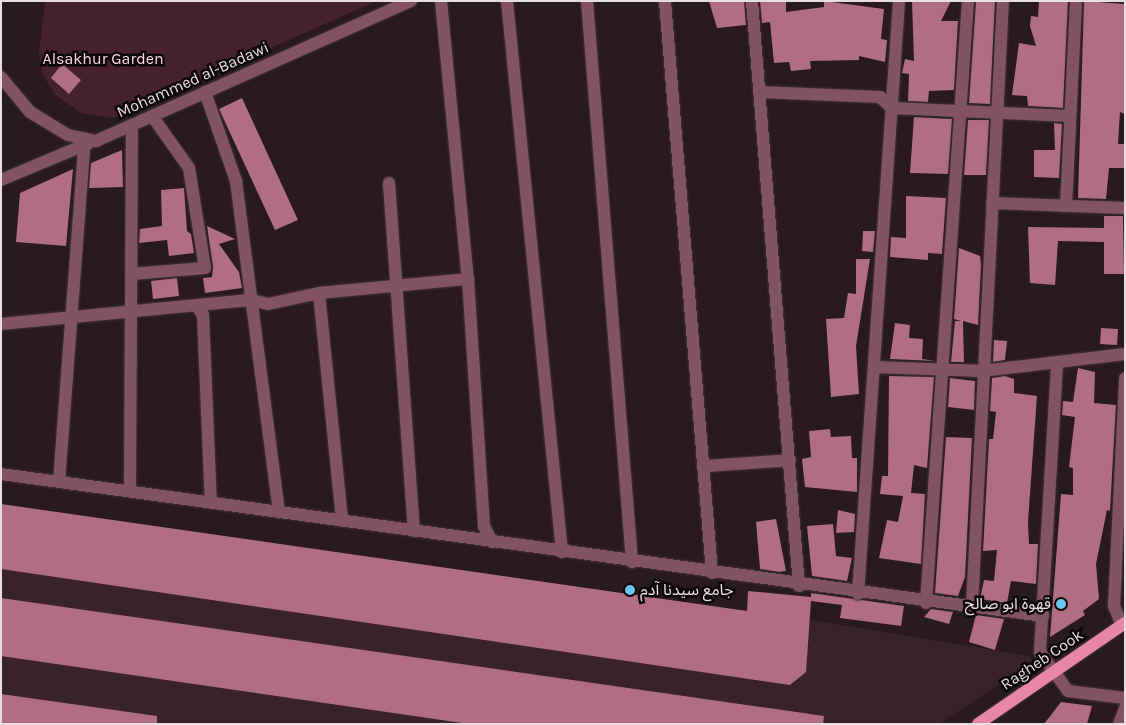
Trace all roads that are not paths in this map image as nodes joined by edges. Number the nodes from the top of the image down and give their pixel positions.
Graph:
1 (411, 1) edge
2 (441, 1) edge
3 (507, 1) edge
4 (587, 1) edge
5 (665, 1) edge
6 (752, 1) edge
7 (899, 1) edge
8 (968, 1) edge
9 (1003, 1) edge
10 (1076, 1) edge
11 (1, 77) edge
12 (205, 92) junction
13 (760, 92) junction
14 (892, 108) junction
15 (960, 111) junction
16 (997, 113) junction
17 (152, 116) junction
18 (1070, 116) junction
19 (132, 125) junction
20 (90, 143) junction
21 (1, 180) edge
22 (389, 184) dead end
23 (992, 203) junction
24 (1066, 206) junction
25 (1125, 208) edge
26 (131, 274) junction
27 (468, 279) junction
28 (397, 286) junction
29 (319, 293) junction
30 (252, 300) junction
31 (196, 305) junction
32 (131, 311) junction
33 (71, 317) junction
34 (1, 324) edge
35 (1125, 354) edge
36 (1057, 366) junction
37 (874, 367) junction
38 (942, 370) junction
39 (982, 371) junction
40 (1125, 378) edge
41 (790, 460) junction
42 (705, 466) junction
43 (1, 474) edge
44 (59, 482) junction
45 (130, 492) junction
46 (211, 503) junction
47 (279, 512) junction
48 (342, 521) junction
49 (414, 531) junction
50 (492, 542) junction
51 (562, 552) junction
52 (632, 562) junction
53 (712, 573) junction
54 (799, 586) junction
55 (858, 594) junction
56 (926, 603) junction
57 (972, 606) junction
58 (1043, 616) junction
59 (1123, 624) edge
60 (1054, 672) junction
61 (1125, 698) edge
62 (1125, 708) edge
63 (978, 724) edge
64 (1119, 724) edge

1 - 12 street, Mohammed al-Badawi
2 - 27 street
3 - 51 street
4 - 52 street
5 - 42 street
6 - 13 street
7 - 14 street
8 - 15 street
9 - 16 street
10 - 18 street
11 - 20 street
12 - 17 street, Mohammed al-Badawi
12 - 30 street
13 - 14 street
13 - 41 street
14 - 15 street
14 - 37 street
15 - 16 street
15 - 38 street
16 - 18 street
16 - 23 street
17 - 19 street, Mohammed al-Badawi
17 - 26 street
18 - 24 street
19 - 20 street, Mohammed al-Badawi
19 - 26 street
20 - 21 street, Mohammed al-Badawi
20 - 33 street
22 - 28 street
23 - 24 street
23 - 39 street
24 - 25 street
26 - 32 street
27 - 28 street
27 - 50 street
28 - 29 street
28 - 49 street
29 - 30 street
29 - 48 street
30 - 31 street
30 - 47 street
31 - 32 street
31 - 46 street
32 - 33 street
32 - 45 street
33 - 34 street
33 - 44 street
35 - 36 street
36 - 39 street
36 - 58 street
37 - 38 street
37 - 55 street
38 - 39 street
38 - 56 street
39 - 57 street
40 - 59 street
41 - 42 street
41 - 54 street
42 - 53 street
43 - 44 street
44 - 45 street
45 - 46 street
46 - 47 street
47 - 48 street
48 - 49 street
49 - 50 street
50 - 51 street
51 - 52 street
52 - 53 street
53 - 54 street
54 - 55 street
55 - 56 street
56 - 57 street
57 - 58 street
58 - 60 street
59 - 60 main road, Ragheb Cook
60 - 61 street
60 - 63 main road, Ragheb Cook
62 - 64 street

